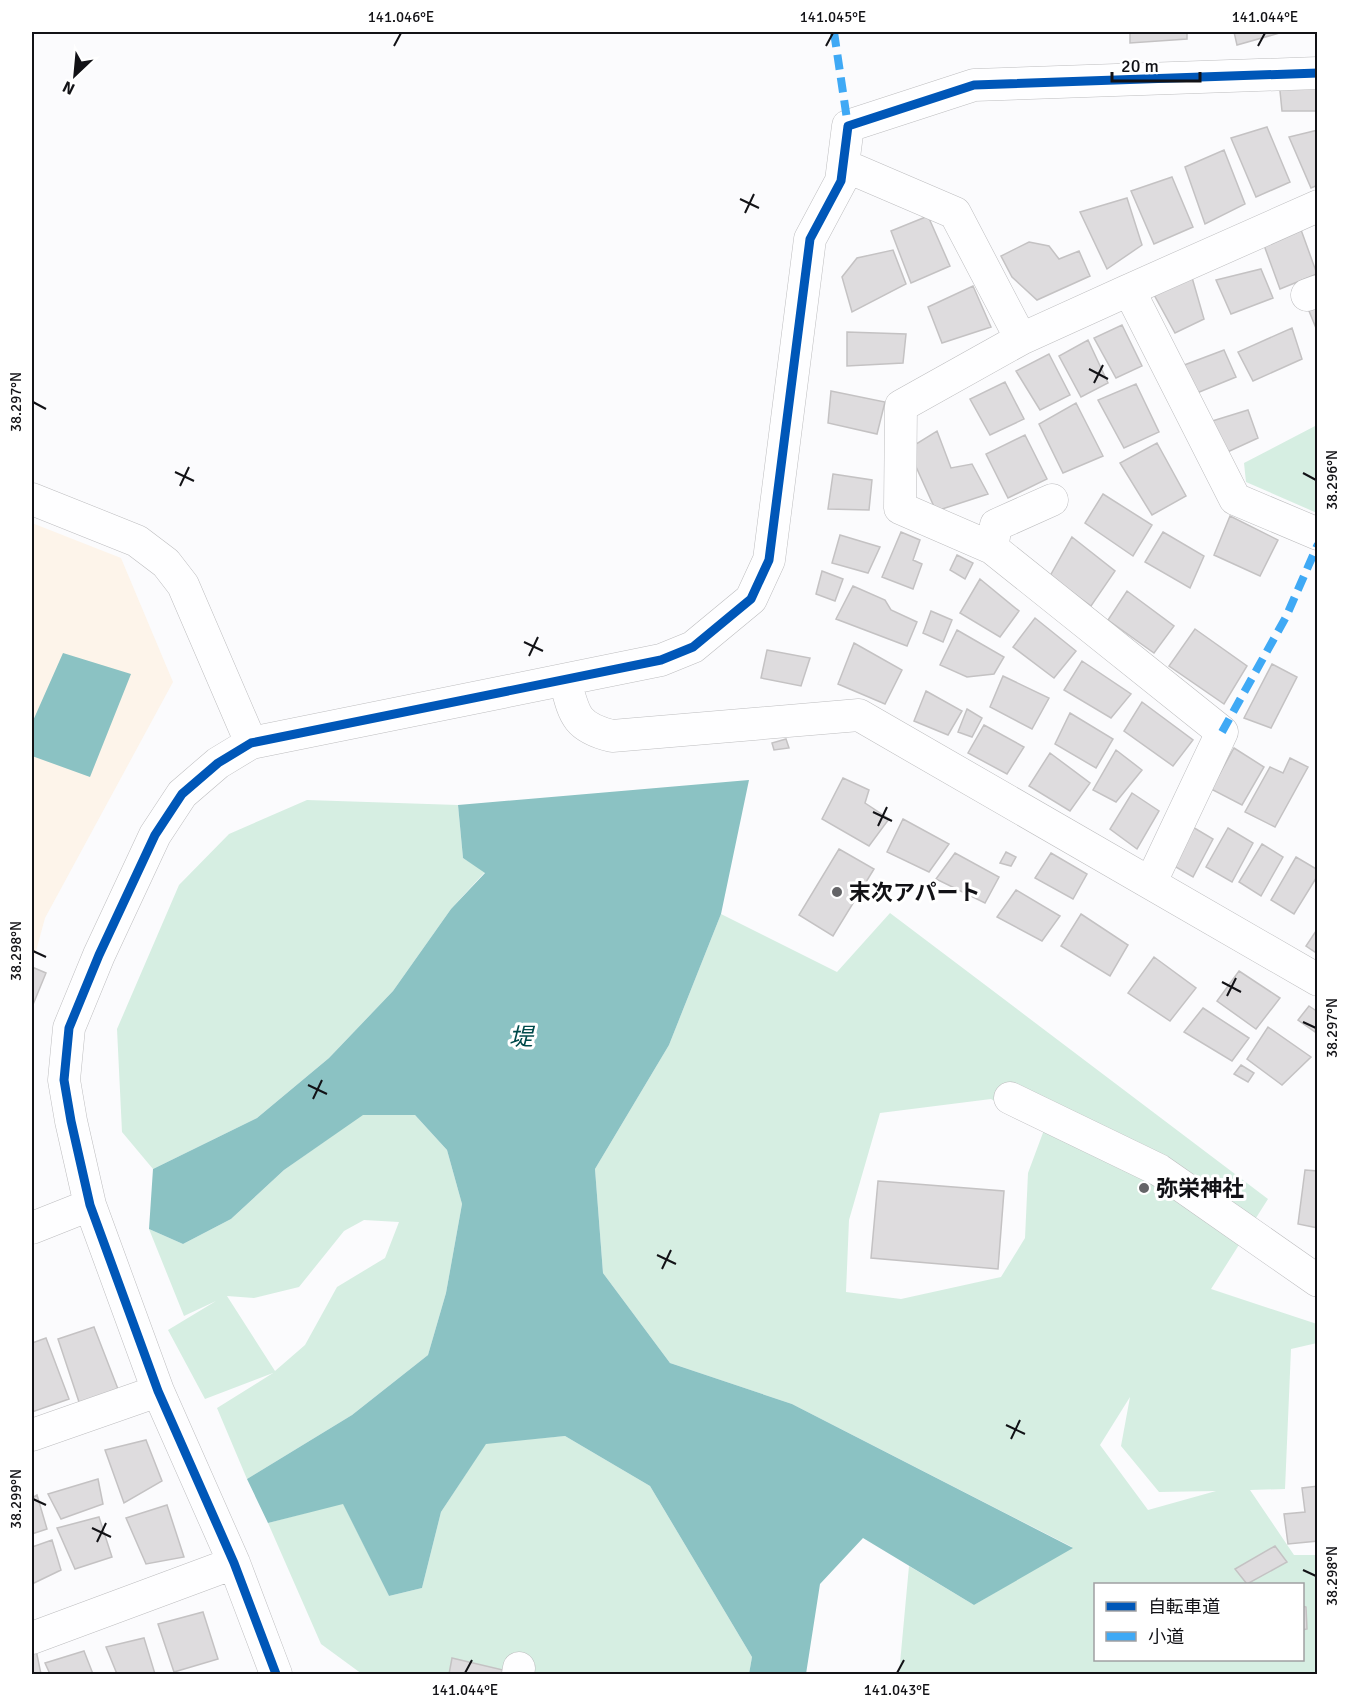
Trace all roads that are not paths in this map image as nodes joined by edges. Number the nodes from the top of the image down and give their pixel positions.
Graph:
1 (1317, 73) edge
2 (843, 165) junction
3 (1317, 206) edge
4 (1129, 291) junction
5 (1021, 339) junction
6 (32, 499) edge
7 (1052, 500) dead end
8 (1317, 534) edge
9 (992, 548) junction
10 (565, 680) junction
11 (251, 743) junction
12 (1151, 882) junction
13 (1317, 980) edge
14 (1010, 1098) dead end
15 (90, 1205) junction
16 (32, 1228) edge
17 (1317, 1281) edge
18 (158, 1390) junction
19 (32, 1435) edge
20 (234, 1563) junction
21 (32, 1638) edge
22 (276, 1674) edge

1 - 2 street
2 - 5 street
2 - 10 street
3 - 4 street
4 - 5 street
4 - 8 street
5 - 9 street
6 - 11 street
7 - 9 street
9 - 12 street
10 - 11 street
10 - 12 street
11 - 15 street
12 - 13 street
14 - 17 street
15 - 16 street
15 - 18 street
18 - 19 street
18 - 20 street
20 - 21 street
20 - 22 street

